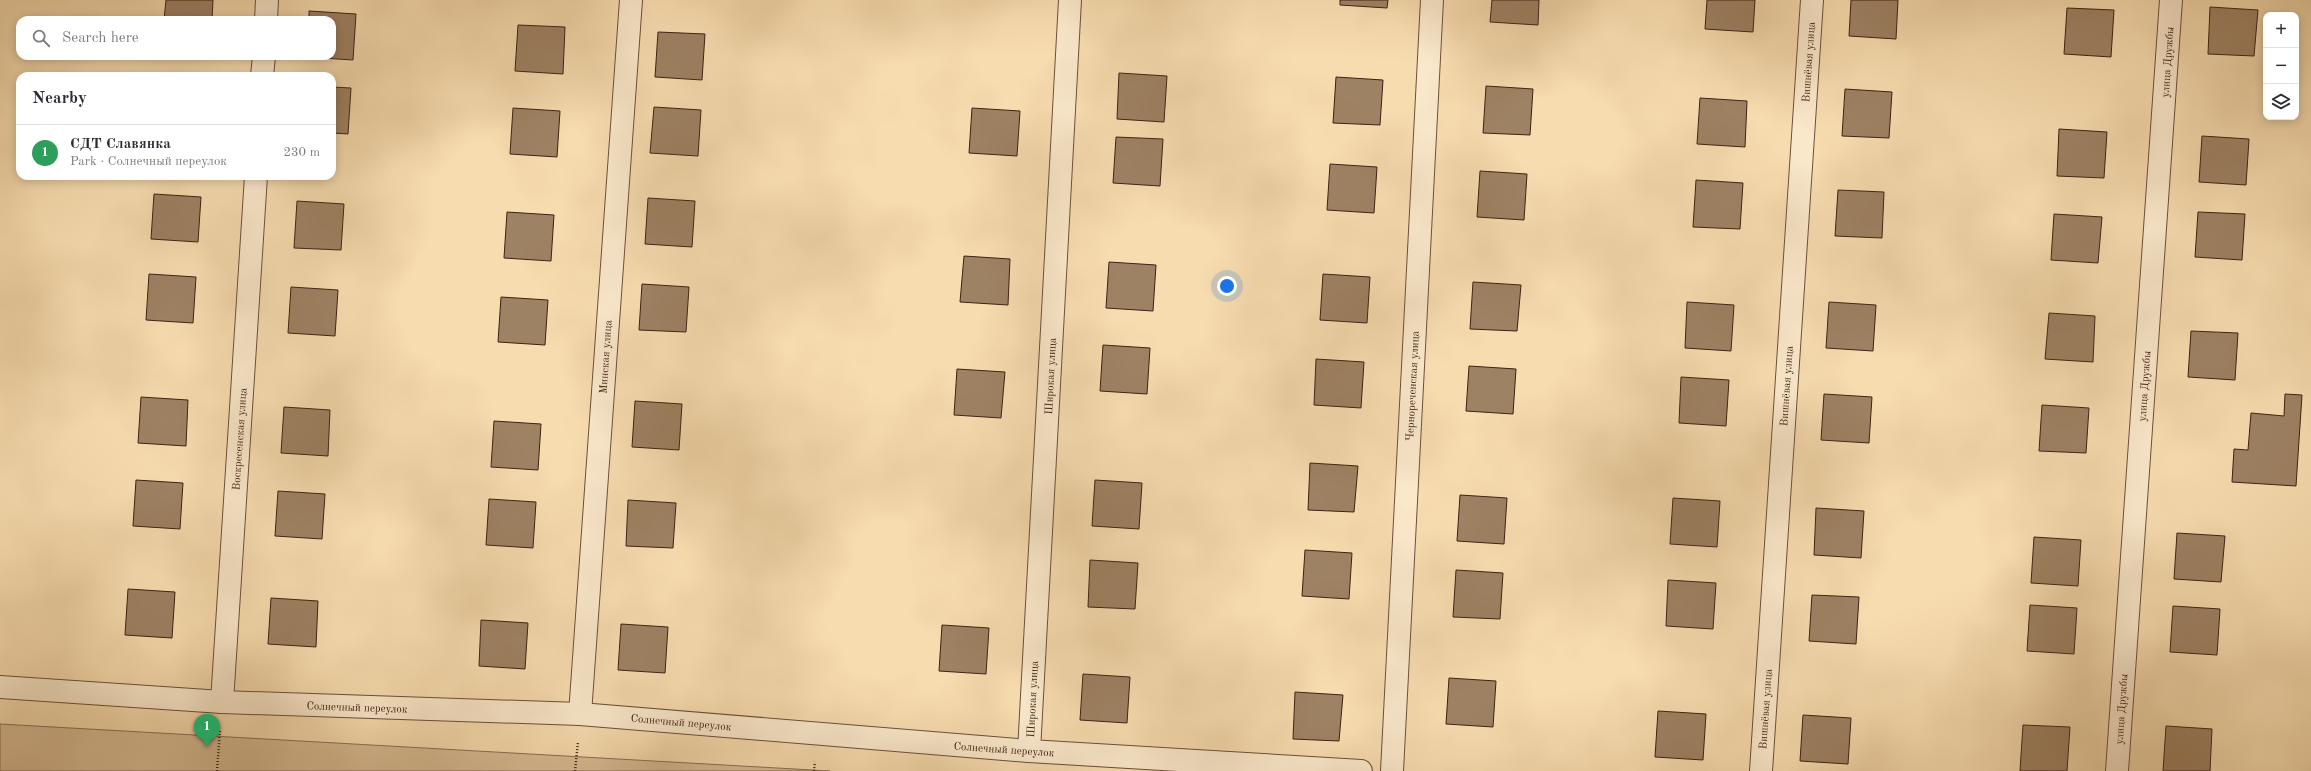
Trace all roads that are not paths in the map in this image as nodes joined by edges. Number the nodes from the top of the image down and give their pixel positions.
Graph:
1 (267, 0) edge
2 (631, 0) edge
3 (1070, 0) edge
4 (1432, 0) edge
5 (1812, 0) edge
6 (2171, 0) edge
7 (266, 16) edge
8 (264, 60) edge
9 (262, 72) edge
10 (256, 180) edge
11 (0, 687) edge
12 (222, 702) junction
13 (580, 714) junction
14 (1029, 751) junction
15 (1361, 771) edge
16 (1392, 771) edge
17 (1761, 771) edge
18 (2117, 771) edge

1 - 7 street
2 - 13 street, Минская улица
3 - 14 street, Широкая улица
4 - 16 street, Чернореченская улица
5 - 17 street, Вишнёвая улица
6 - 18 street, улица Дружбы
8 - 9 street
10 - 12 street, Воскресенская улица
11 - 12 street, Солнечный переулок
12 - 13 street, Солнечный переулок
13 - 14 street, Солнечный переулок
14 - 15 street, Солнечный переулок

